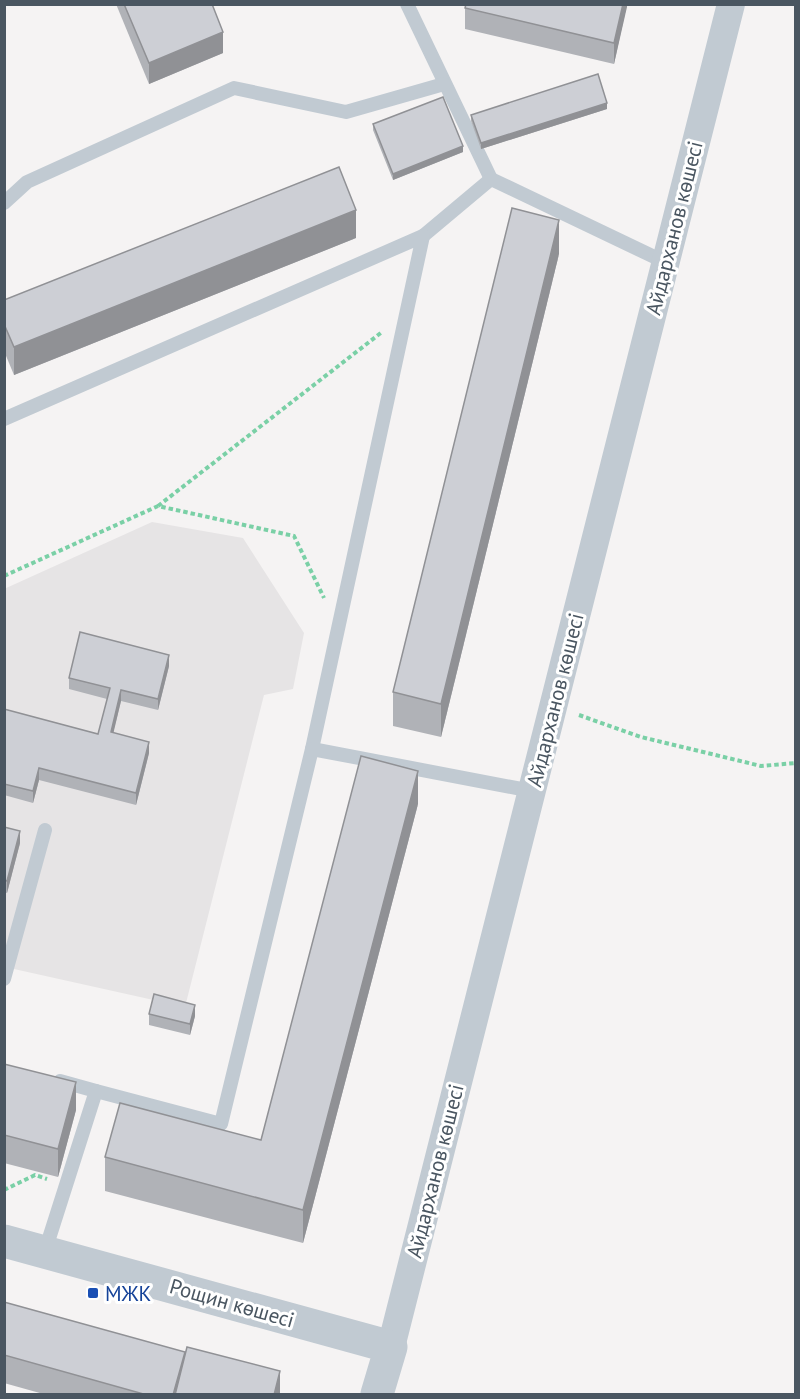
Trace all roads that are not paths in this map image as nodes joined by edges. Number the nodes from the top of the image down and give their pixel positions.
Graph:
1 (406, 4) edge
2 (731, 4) edge
3 (444, 84) junction
4 (491, 179) junction
5 (4, 203) edge
6 (423, 236) junction
7 (664, 262) junction
8 (4, 419) edge
9 (312, 749) junction
10 (532, 790) junction
11 (45, 830) dead end
12 (4, 979) edge
13 (50, 1078) edge
14 (96, 1091) junction
15 (4, 1240) edge
16 (45, 1251) junction
17 (391, 1347) junction
18 (377, 1395) edge

1 - 3 lane
2 - 7 street, Айдарханов көшесі
3 - 4 lane
3 - 5 lane
4 - 6 lane
4 - 7 lane
6 - 8 lane
6 - 9 lane
7 - 10 street, Айдарханов көшесі
9 - 10 lane
9 - 14 lane
10 - 17 street, Айдарханов көшесі
11 - 12 lane
13 - 14 lane
14 - 16 lane
15 - 16 street, Рощин көшесі
16 - 17 street, Рощин көшесі
17 - 18 street, Айдарханов көшесі

